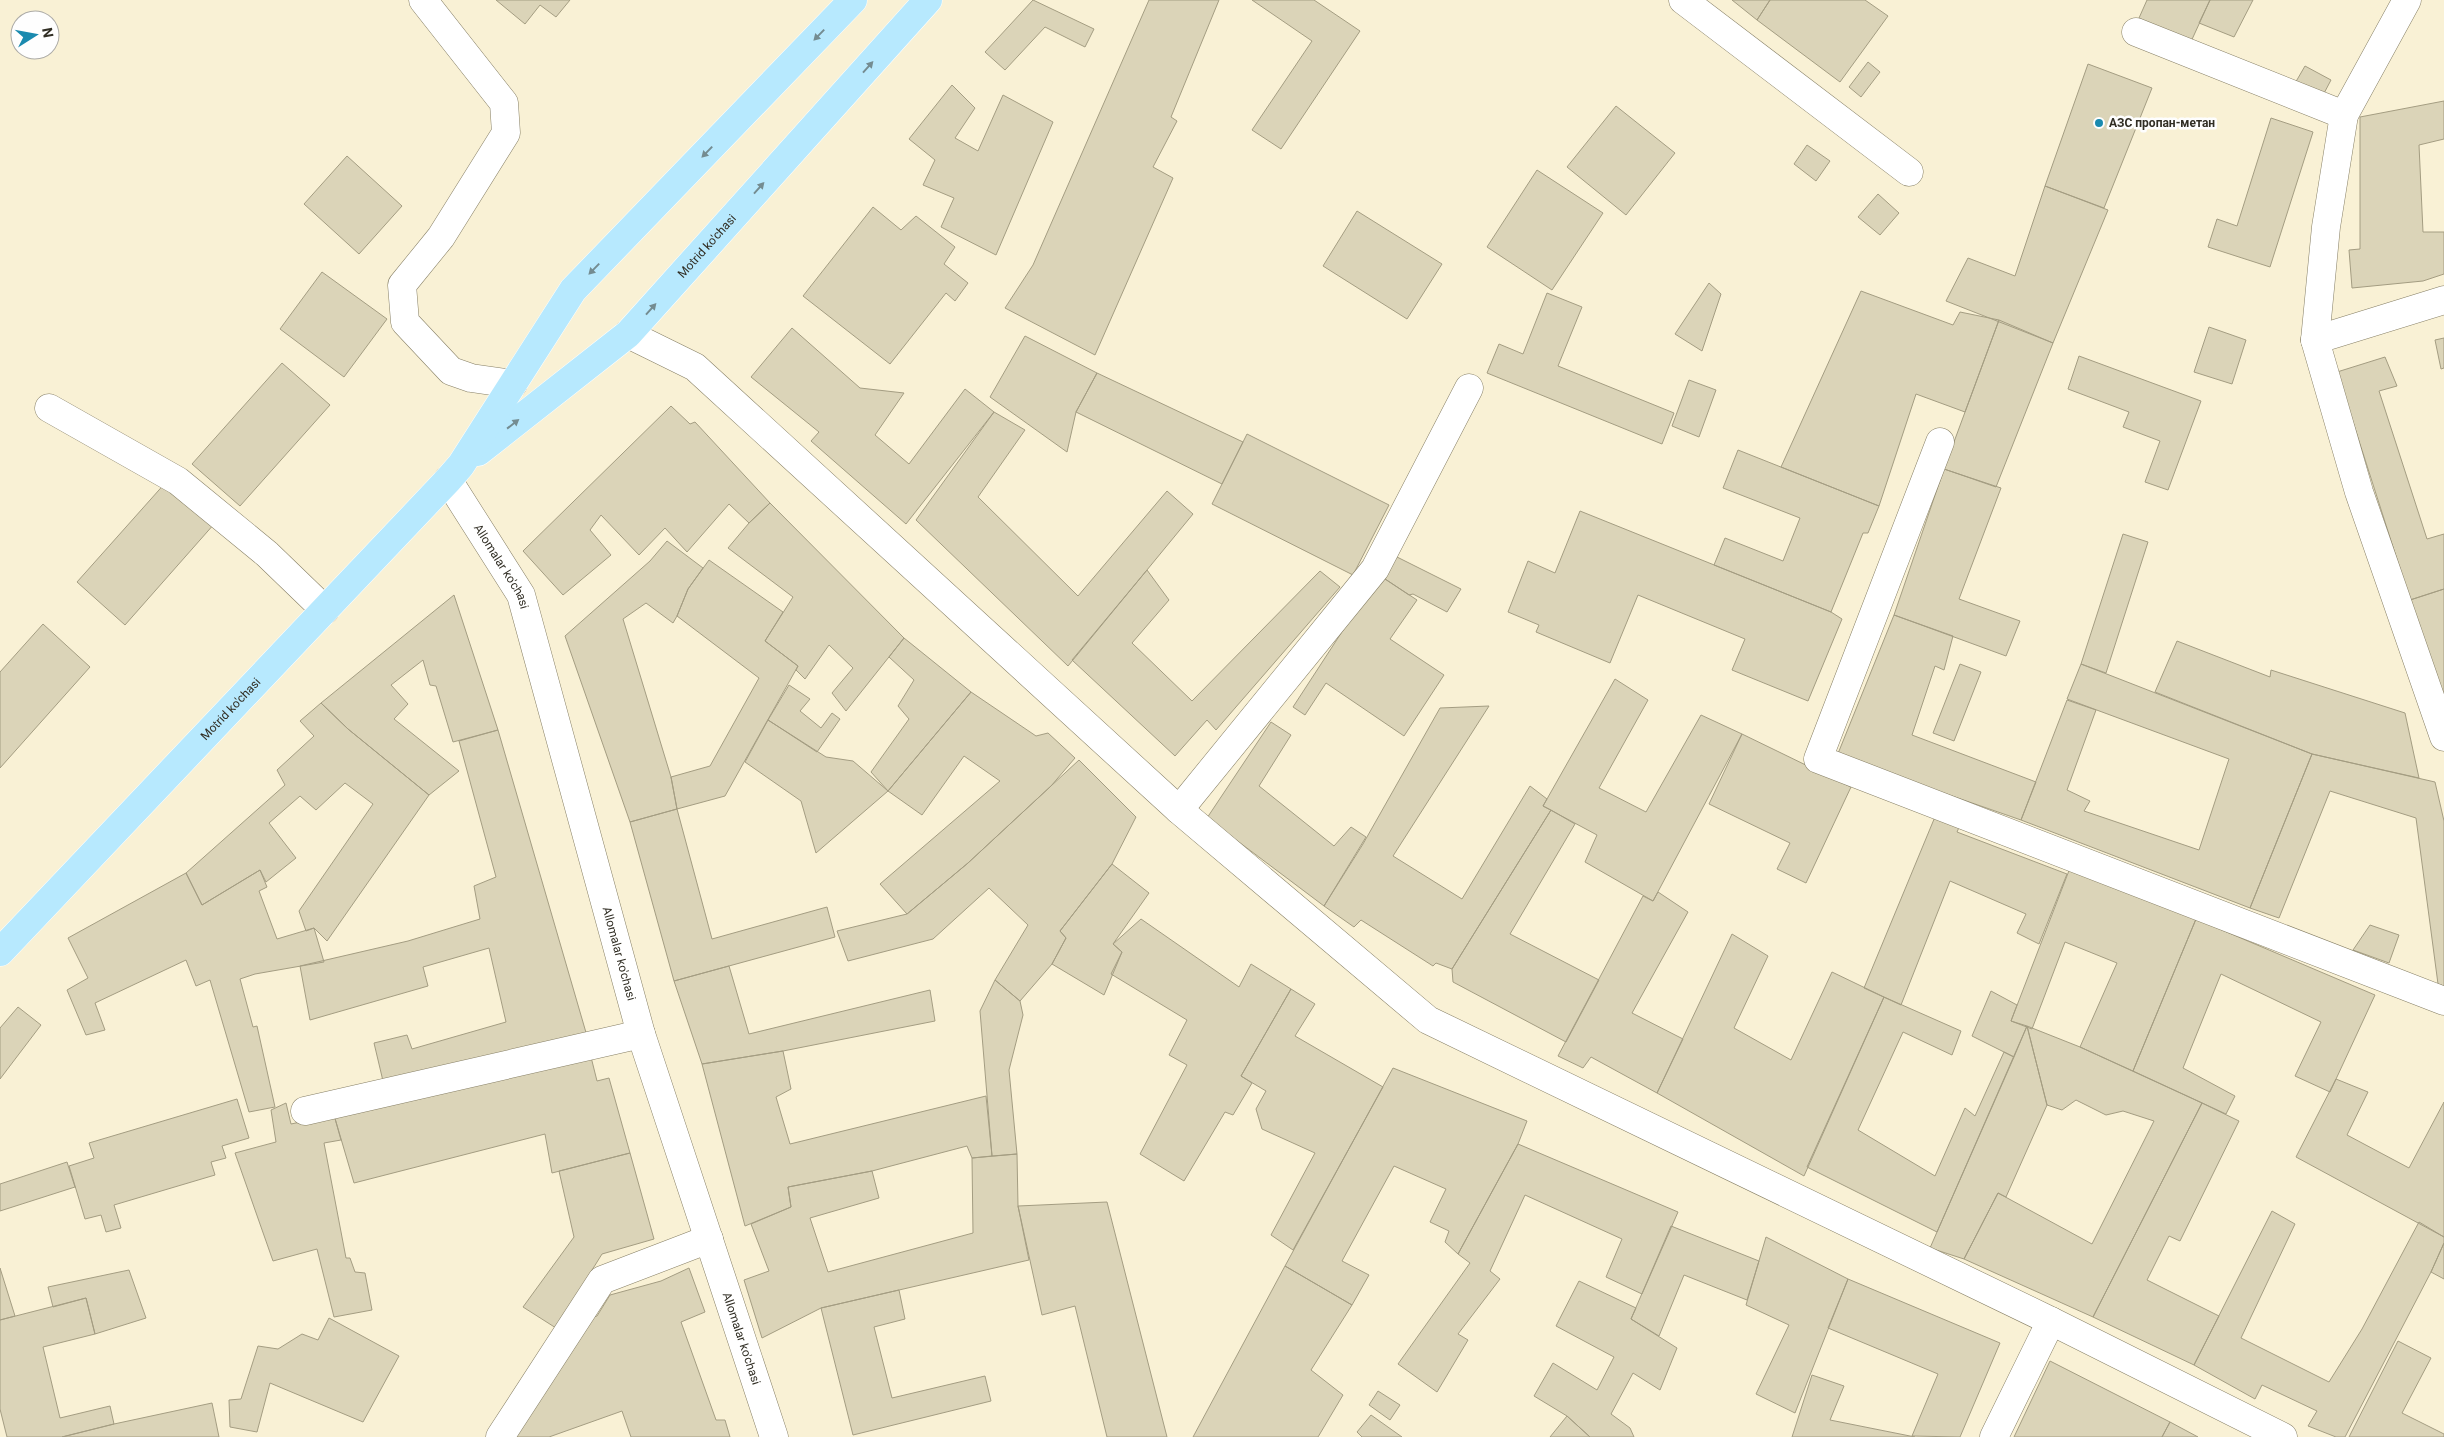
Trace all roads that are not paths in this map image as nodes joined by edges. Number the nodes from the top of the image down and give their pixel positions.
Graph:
1 (423, 0) edge
2 (853, 0) edge
3 (928, 0) edge
4 (1683, 0) edge
5 (2407, 0) edge
6 (2136, 32) dead end
7 (2344, 115) junction
8 (1909, 172) dead end
9 (2444, 300) edge
10 (628, 334) junction
11 (2315, 340) junction
12 (513, 384) junction
13 (1469, 388) dead end
14 (49, 408) dead end
15 (1940, 442) dead end
16 (455, 473) junction
17 (325, 610) junction
18 (2444, 737) edge
19 (1179, 810) junction
20 (0, 952) edge
21 (2444, 1001) edge
22 (641, 1034) junction
23 (305, 1111) dead end
24 (709, 1239) junction
25 (2051, 1321) junction
26 (500, 1437) edge
27 (774, 1437) edge
28 (1994, 1437) edge
29 (2283, 1437) edge

1 - 12 street
2 -> 12 main road, Motrid ko'chasi
10 -> 3 main road, Motrid ko'chasi
4 - 8 street
5 - 7 street
6 - 7 street
7 - 11 street
9 - 11 street
16 -> 10 main road, Motrid ko'chasi
10 - 19 street
11 - 18 street
12 - 16 main road, Motrid ko'chasi
13 - 19 street
14 - 17 street
15 - 21 street
16 - 17 main road, Motrid ko'chasi
16 - 22 street, Allomalar ko'chasi
17 - 20 main road, Motrid ko'chasi
19 - 25 street
22 - 23 street
22 - 24 street, Allomalar ko'chasi
24 - 26 street
24 - 27 street, Allomalar ko'chasi
25 - 28 street
25 - 29 street

